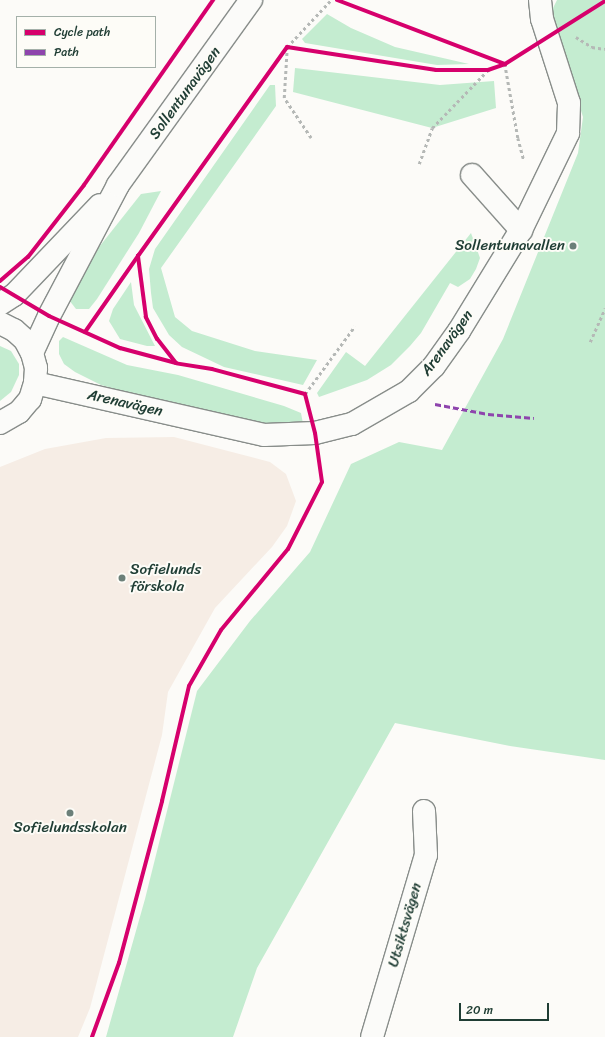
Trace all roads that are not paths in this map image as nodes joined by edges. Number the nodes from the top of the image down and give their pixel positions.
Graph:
1 (251, 0) edge
2 (541, 10) edge
3 (472, 176) dead end
4 (118, 185) junction
5 (521, 230) junction
6 (0, 304) edge
7 (0, 323) edge
8 (32, 353) junction
9 (35, 383) junction
10 (0, 424) edge
11 (424, 811) dead end
12 (372, 1037) edge

1 - 4 street, Sollentunavägen
2 - 5 street, Arenavägen
3 - 5 street
4 - 6 street, Sollentunavägen
4 - 8 street, Sollentunavägen
5 - 9 street, Arenavägen
7 - 8 street
8 - 9 street
9 - 10 street
11 - 12 street, Utsiktsvägen

